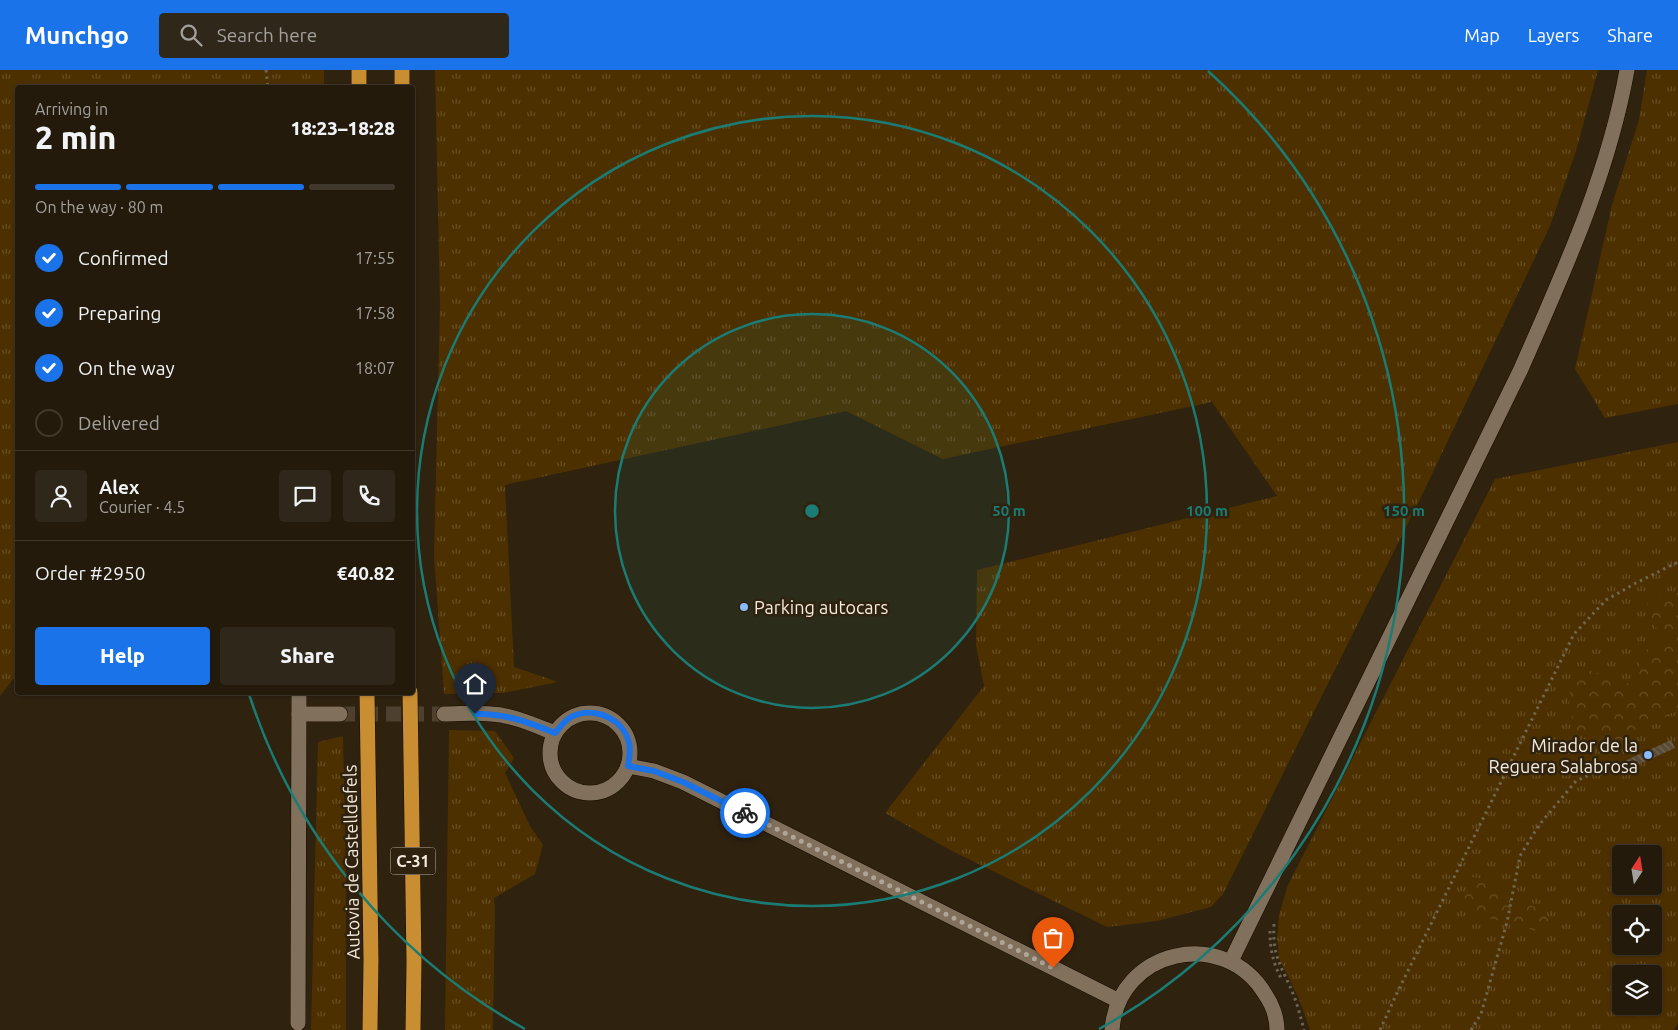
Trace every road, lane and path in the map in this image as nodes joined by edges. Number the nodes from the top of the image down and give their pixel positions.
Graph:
1 (266, 70) edge
2 (359, 70) edge
3 (402, 70) edge
4 (1628, 70) edge
5 (268, 85) edge
6 (359, 85) edge
7 (402, 85) edge
8 (1678, 562) edge
9 (299, 695) edge
10 (367, 695) edge
11 (410, 695) edge
12 (299, 714) junction
13 (340, 714) tunnel mouth
14 (444, 714) tunnel mouth
15 (555, 733) junction
16 (1615, 763) dead end
17 (628, 766) junction
18 (1276, 917) dead end
19 (1230, 961) junction
20 (1119, 1001) junction
21 (298, 1023) dead end
22 (370, 1030) edge
23 (413, 1030) edge
24 (1112, 1030) edge
25 (1277, 1030) edge
26 (1304, 1030) edge
27 (1380, 1030) edge
28 (1471, 1030) edge

1 - 5 path
2 - 6 highway
3 - 7 highway
4 - 19 street
8 - 27 path
9 - 12 street
10 - 22 highway, Autovia de Castelldefels / C-31
11 - 23 highway, C-31
12 - 13 street
12 - 21 street
14 - 15 street
15 - 17 street
15 - 17 street
16 - 28 path
17 - 20 street
18 - 26 path
19 - 20 street
19 - 25 street
20 - 24 street

